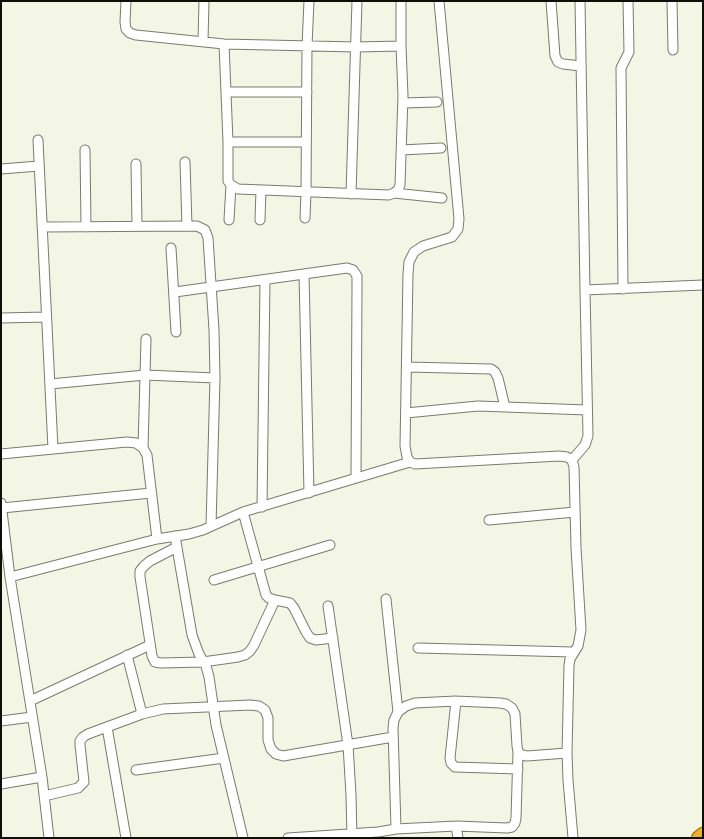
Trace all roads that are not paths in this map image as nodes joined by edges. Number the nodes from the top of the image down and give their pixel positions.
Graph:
1 (126, 1) edge
2 (204, 1) edge
3 (309, 1) edge
4 (357, 1) edge
5 (401, 1) edge
6 (439, 1) edge
7 (551, 1) edge
8 (580, 1) edge
9 (628, 1) edge
10 (672, 1) edge
11 (203, 41) junction
12 (224, 44) junction
13 (307, 46) junction
14 (401, 46) junction
15 (356, 47) junction
16 (673, 50) dead end
17 (581, 66) junction
18 (226, 92) junction
19 (307, 92) junction
20 (437, 102) dead end
21 (403, 104) junction
22 (38, 140) dead end
23 (228, 142) junction
24 (306, 142) junction
25 (441, 148) dead end
26 (85, 150) dead end
27 (401, 150) junction
28 (185, 162) dead end
29 (136, 164) dead end
30 (39, 166) junction
31 (1, 169) edge
32 (231, 185) junction
33 (261, 190) junction
34 (306, 192) junction
35 (394, 193) junction
36 (351, 194) junction
37 (442, 198) dead end
38 (305, 218) dead end
39 (229, 220) dead end
40 (260, 220) dead end
41 (137, 226) junction
42 (187, 226) junction
43 (42, 227) junction
44 (86, 227) junction
45 (172, 248) dead end
46 (304, 274) junction
47 (265, 280) junction
48 (703, 285) edge
49 (212, 288) junction
50 (623, 289) junction
51 (585, 290) junction
52 (174, 292) junction
53 (46, 317) junction
54 (1, 318) edge
55 (176, 332) dead end
56 (146, 339) dead end
57 (406, 367) junction
58 (145, 375) junction
59 (215, 378) junction
60 (50, 384) junction
61 (505, 407) junction
62 (587, 410) junction
63 (406, 413) junction
64 (143, 448) junction
65 (53, 449) junction
66 (1, 454) edge
67 (572, 460) junction
68 (410, 462) junction
69 (356, 478) junction
70 (151, 493) junction
71 (309, 493) junction
72 (1, 503) edge
73 (262, 507) junction
74 (2, 508) edge
75 (243, 512) junction
76 (575, 512) junction
77 (489, 520) dead end
78 (211, 526) junction
79 (175, 536) junction
80 (157, 539) junction
81 (330, 545) dead end
82 (177, 548) junction
83 (258, 566) junction
84 (10, 577) junction
85 (214, 580) dead end
86 (386, 599) dead end
87 (275, 600) junction
88 (328, 606) dead end
89 (333, 638) junction
90 (150, 644) junction
91 (418, 648) dead end
92 (573, 652) junction
93 (127, 655) junction
94 (203, 662) junction
95 (30, 701) junction
96 (456, 701) junction
97 (213, 706) junction
98 (398, 712) junction
99 (142, 714) junction
100 (32, 716) junction
101 (1, 721) edge
102 (107, 726) junction
103 (394, 737) junction
104 (348, 745) junction
105 (518, 752) junction
106 (567, 753) junction
107 (224, 758) junction
108 (518, 769) junction
109 (136, 770) dead end
110 (42, 777) junction
111 (1, 784) edge
112 (44, 796) junction
113 (456, 826) junction
114 (396, 829) junction
115 (703, 834) edge
116 (352, 835) edge
117 (379, 835) edge
118 (49, 838) edge
119 (126, 838) edge
120 (243, 838) edge
121 (288, 838) edge
122 (458, 838) edge
123 (573, 838) edge
124 (698, 838) edge

1 - 11 street
2 - 11 street
3 - 13 street
4 - 15 street
5 - 14 street
6 - 57 street
7 - 17 street
8 - 17 street
9 - 50 street
10 - 16 street
11 - 12 street
12 - 13 street
12 - 18 street
13 - 15 street
13 - 19 street
14 - 15 street
14 - 21 street
15 - 36 street
17 - 51 street
18 - 19 street
18 - 23 street
19 - 24 street
20 - 21 street
21 - 27 street
22 - 30 street
23 - 24 street
23 - 32 street
24 - 34 street
25 - 27 street
26 - 44 street
27 - 35 street
28 - 42 street
29 - 41 street
30 - 31 street
30 - 43 street
32 - 33 street
32 - 39 street
33 - 34 street
33 - 40 street
34 - 36 street
34 - 38 street
35 - 36 street
35 - 37 street
41 - 42 street
41 - 44 street
42 - 49 street
43 - 44 street
43 - 53 street
45 - 52 street
46 - 47 street
46 - 69 street
46 - 71 street
47 - 49 street
47 - 73 street
48 - 50 street
49 - 52 street
49 - 59 street
50 - 51 street
51 - 62 street
52 - 55 street
53 - 54 street
53 - 60 street
56 - 58 street
57 - 61 street
57 - 63 street
58 - 59 street
58 - 60 street
58 - 64 street
59 - 78 street
60 - 65 street
61 - 62 street
61 - 63 street
62 - 67 street
63 - 68 street
64 - 65 street
64 - 70 street
65 - 66 street
67 - 68 street
67 - 76 street
68 - 69 street
69 - 71 street
70 - 74 street
70 - 80 street
71 - 73 street
72 - 74 street
73 - 75 street
74 - 84 street
75 - 78 street
75 - 83 street
76 - 77 street
76 - 92 street
78 - 79 street
79 - 80 street
79 - 82 street
80 - 84 street
81 - 83 street
82 - 90 street
82 - 94 street
83 - 85 street
83 - 87 street
84 - 95 street
86 - 98 street
87 - 89 street
87 - 94 street
88 - 89 street
89 - 104 street
90 - 93 street
90 - 94 street
91 - 92 street
92 - 106 street
93 - 95 street
93 - 99 street
94 - 97 street
95 - 100 street
96 - 98 street
96 - 105 street
96 - 108 street
97 - 99 street
97 - 104 street
97 - 107 street
98 - 103 street
99 - 102 street
100 - 101 street
100 - 110 street
102 - 112 street
102 - 119 street
103 - 104 street
103 - 114 street
104 - 116 street
105 - 106 street
105 - 108 street
106 - 123 street
107 - 109 street
107 - 120 street
108 - 113 street
110 - 111 street
110 - 112 street
112 - 118 street
113 - 114 street
113 - 122 street
114 - 117 street
115 - 124 highway
116 - 117 street
116 - 121 street

